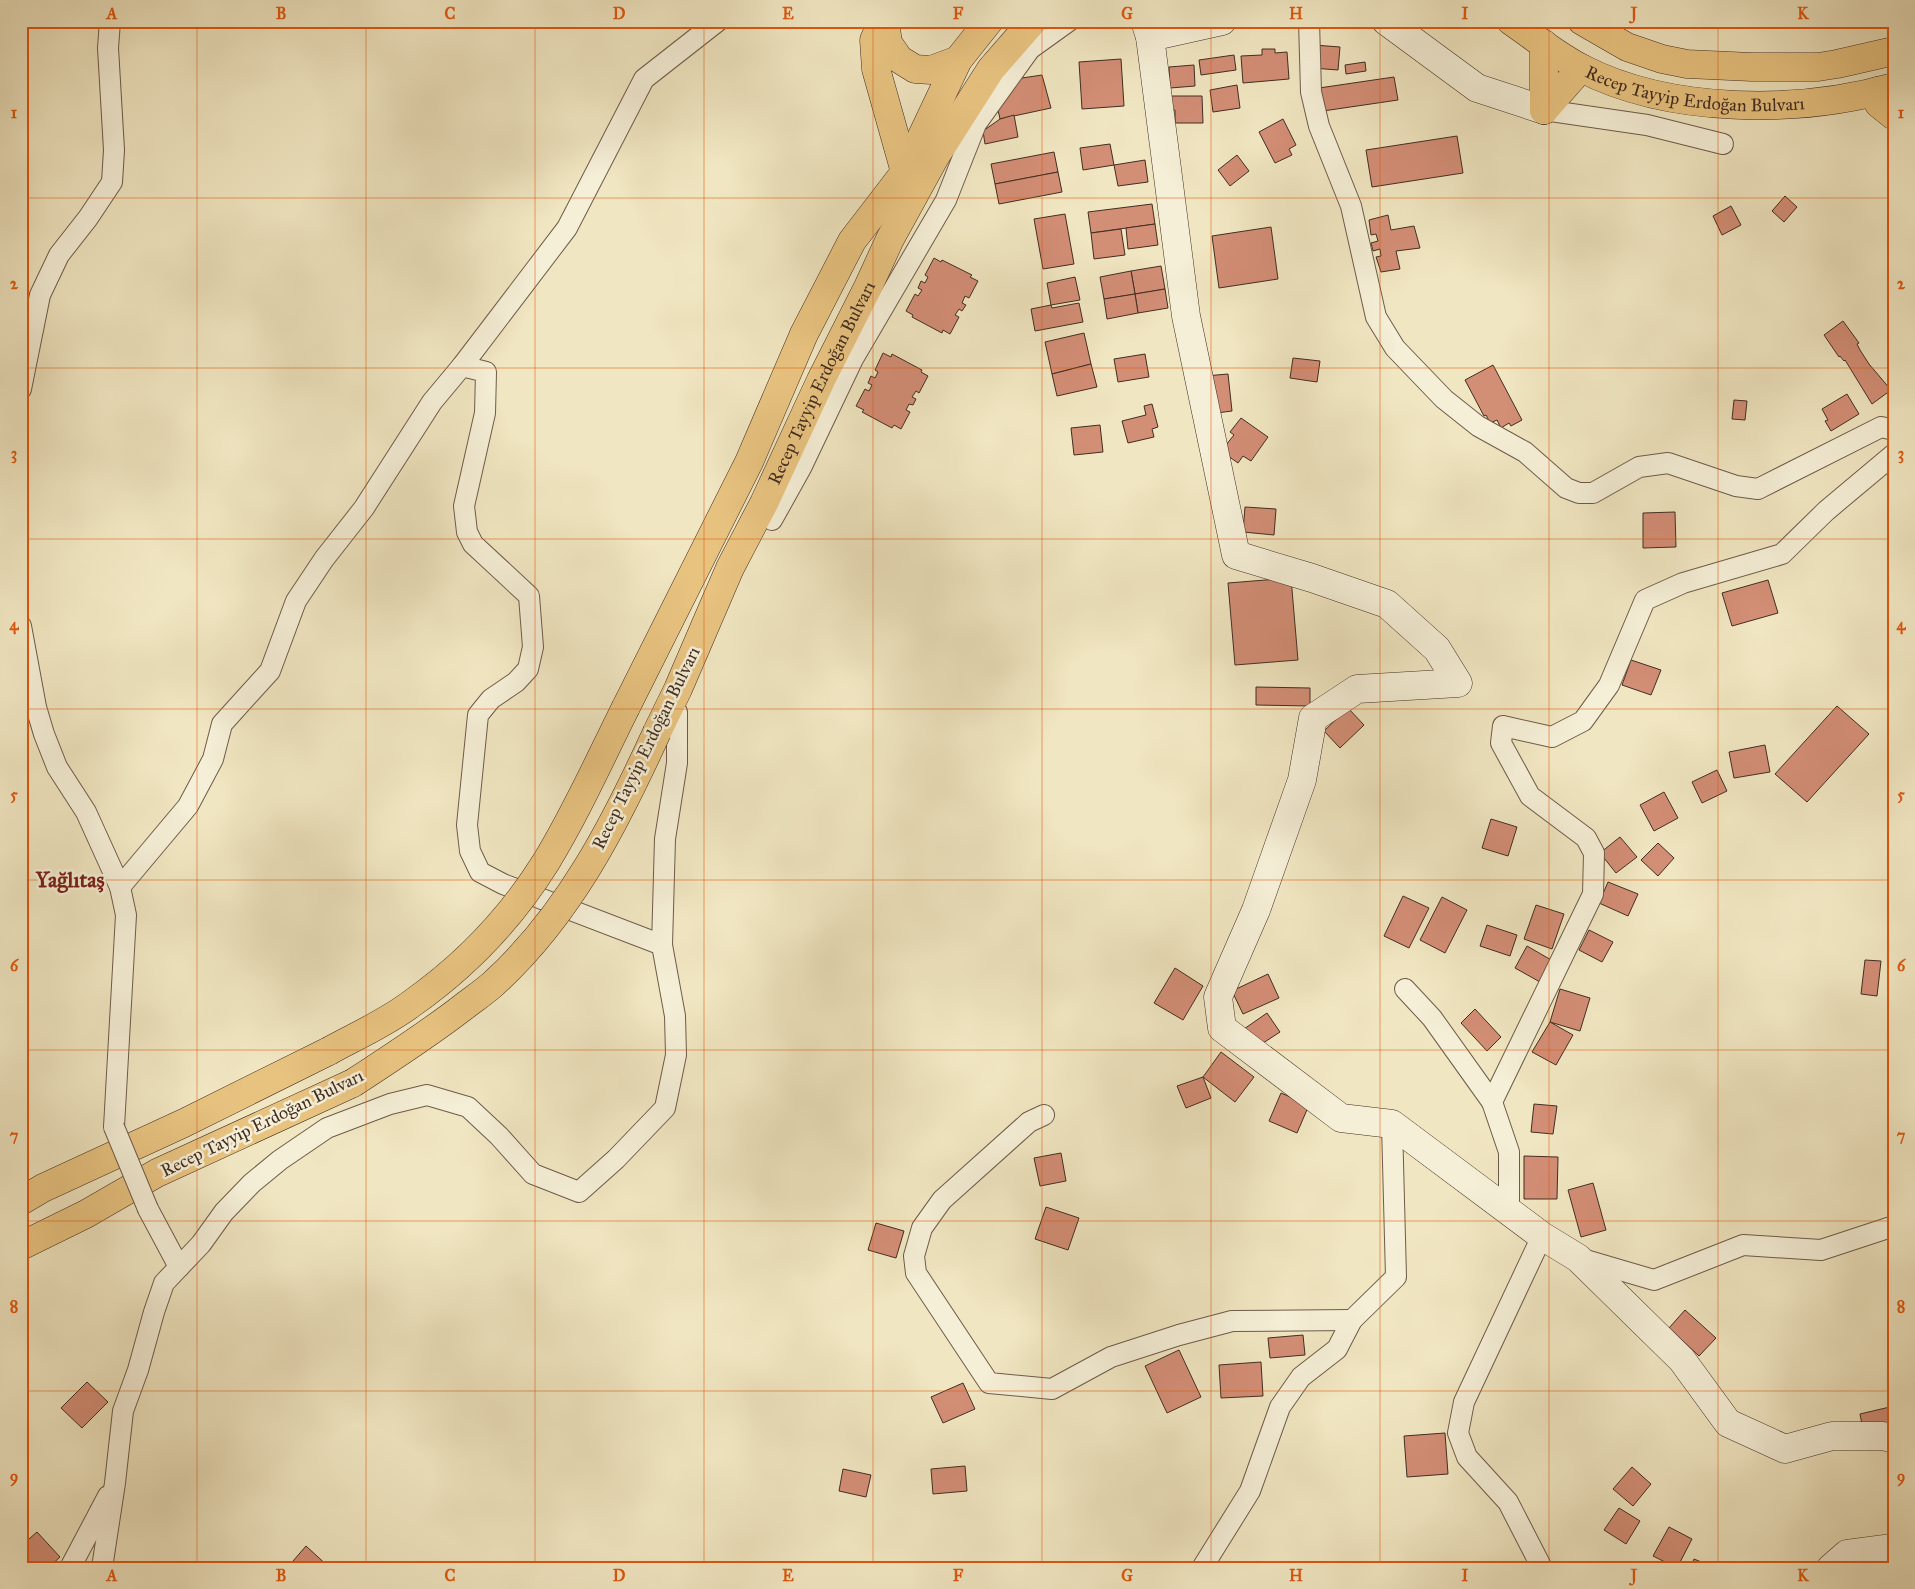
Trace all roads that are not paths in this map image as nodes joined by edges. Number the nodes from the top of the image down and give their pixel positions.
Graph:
1 (110, 21) edge
2 (718, 21) edge
3 (884, 21) edge
4 (989, 21) edge
5 (1033, 21) edge
6 (1069, 21) edge
7 (1222, 21) edge
8 (1309, 21) edge
9 (1386, 21) edge
10 (1511, 21) edge
11 (1582, 21) edge
12 (1151, 27) edge
13 (1544, 44) junction
14 (1894, 51) edge
15 (958, 60) junction
16 (1581, 68) junction
17 (1885, 89) edge
18 (1544, 110) junction
19 (1894, 116) edge
20 (1722, 144) dead end
21 (905, 172) junction
22 (462, 366) junction
23 (21, 390) edge
24 (1894, 430) edge
25 (1894, 454) edge
26 (772, 520) dead end
27 (21, 626) edge
28 (677, 712) dead end
29 (120, 887) junction
30 (662, 945) junction
31 (1405, 989) dead end
32 (1492, 1102) junction
33 (1044, 1115) dead end
34 (1392, 1124) junction
35 (21, 1201) edge
36 (1510, 1212) junction
37 (1894, 1226) edge
38 (1542, 1236) junction
39 (21, 1246) edge
40 (1578, 1258) junction
41 (179, 1267) junction
42 (1352, 1320) junction
43 (1894, 1439) edge
44 (115, 1483) junction
45 (1894, 1550) edge
46 (70, 1568) edge
47 (102, 1568) edge
48 (1202, 1568) edge
49 (1542, 1568) edge
50 (1831, 1568) edge

1 - 23 street
2 - 22 street
3 - 15 main road
3 - 21 main road
4 - 15 main road, Recep Tayyip Erdoğan Bulvarı
5 - 39 main road, Recep Tayyip Erdoğan Bulvarı, bridge
6 - 26 street
7 - 12 street
8 - 24 street
9 - 18 street
10 - 13 main road, Recep Tayyip Erdoğan Bulvarı
11 - 14 main road, Recep Tayyip Erdoğan Bulvarı
12 - 34 street
13 - 16 main road, Recep Tayyip Erdoğan Bulvarı
13 - 18 main road
15 - 21 main road, Recep Tayyip Erdoğan Bulvarı
16 - 17 main road, Recep Tayyip Erdoğan Bulvarı
16 - 18 main road
17 - 19 main road
18 - 20 street
21 - 35 main road, Recep Tayyip Erdoğan Bulvarı, bridge
22 - 29 street
22 - 30 street
25 - 32 street
27 - 29 street
28 - 30 street
29 - 41 street, bridge
30 - 41 street
31 - 32 street
32 - 36 street
33 - 42 street
34 - 36 street
34 - 42 street
36 - 38 street
37 - 40 street
38 - 40 street
38 - 49 street
40 - 43 street
41 - 44 street
42 - 48 street
44 - 46 street
44 - 47 street
45 - 50 street

